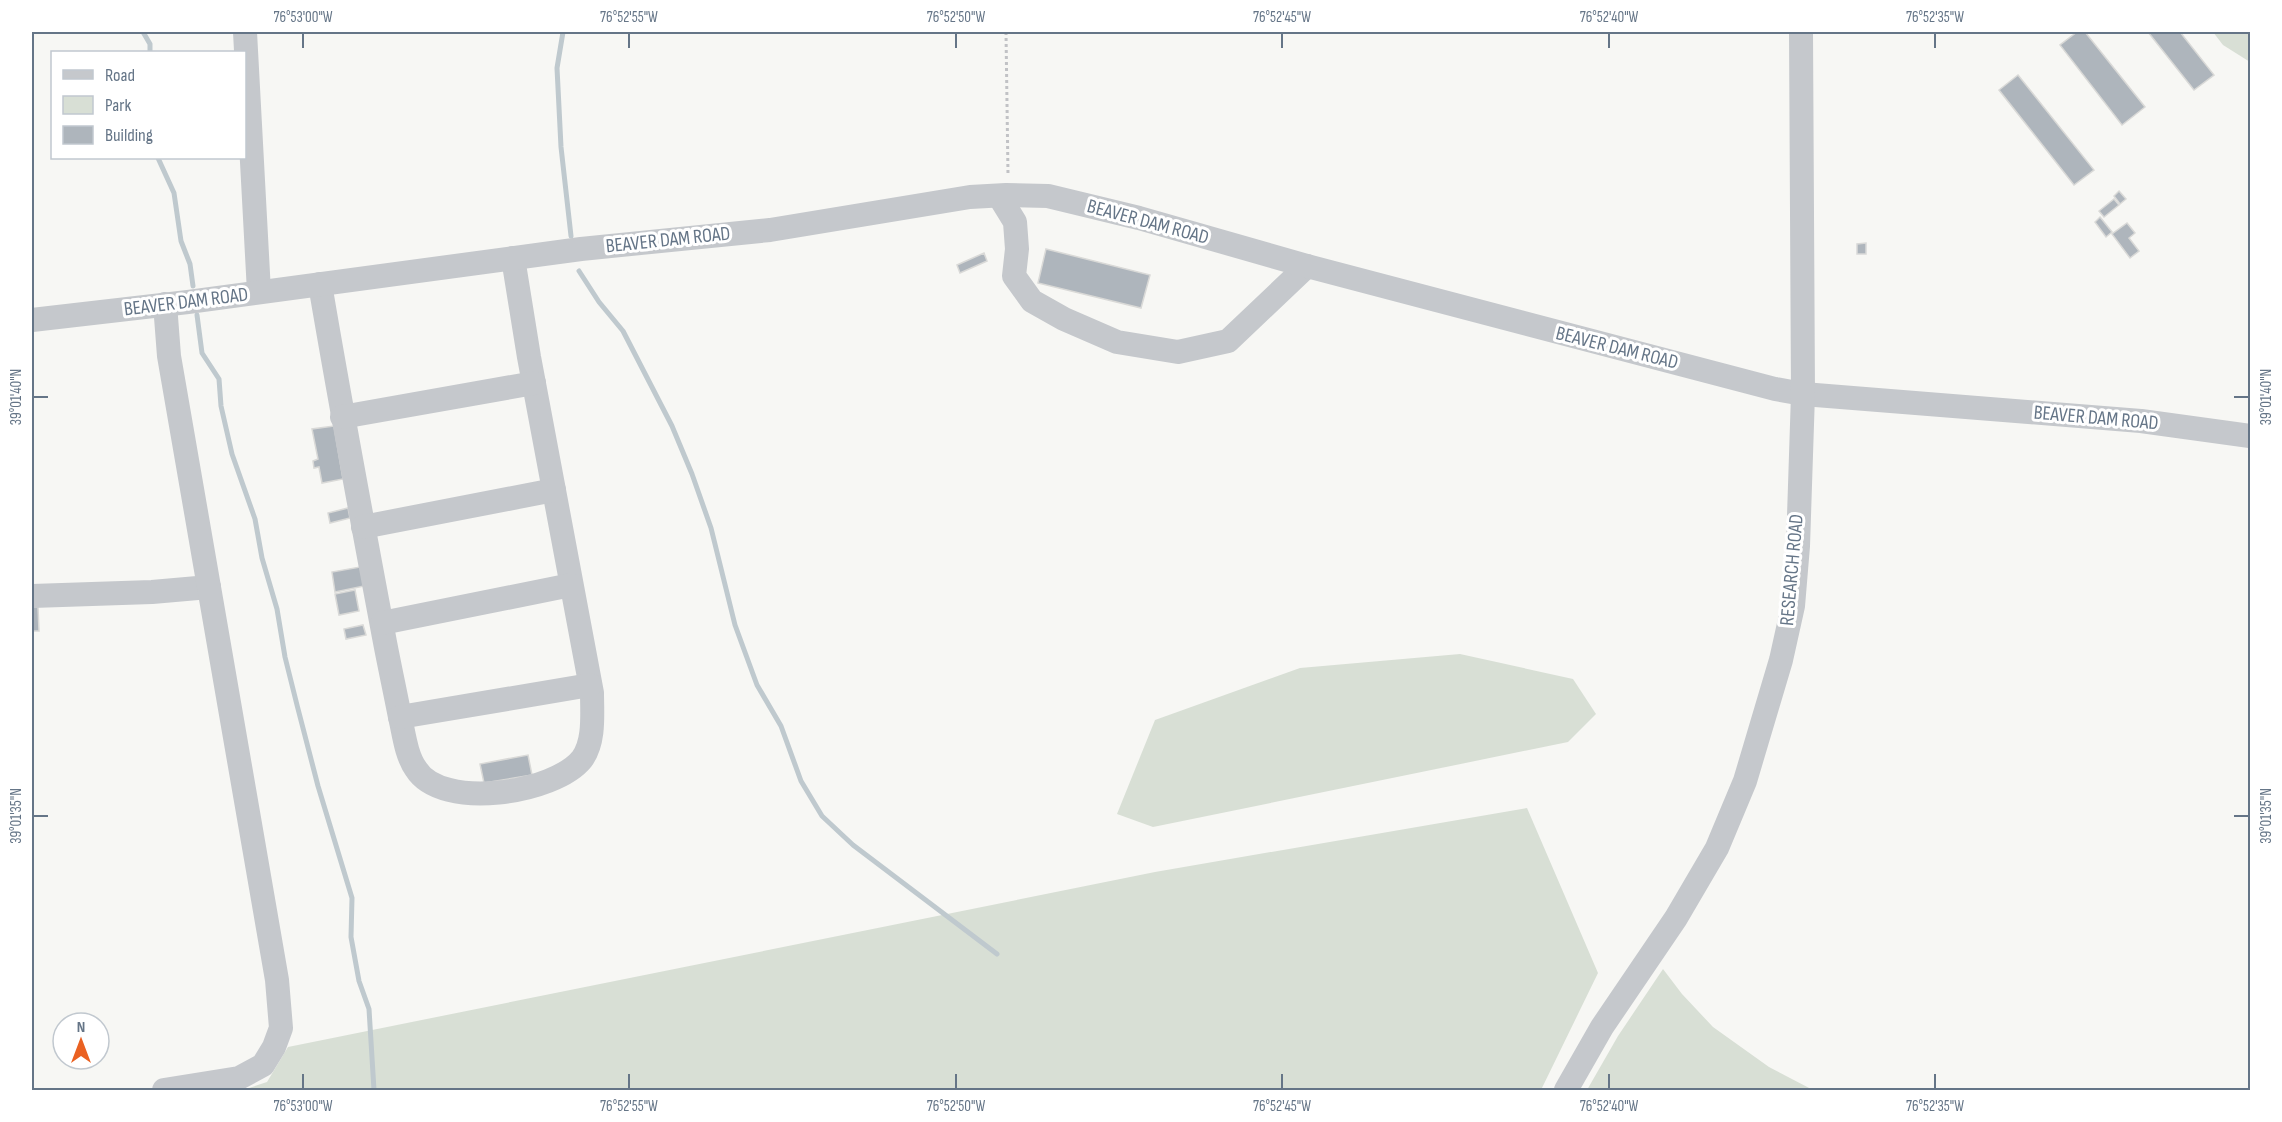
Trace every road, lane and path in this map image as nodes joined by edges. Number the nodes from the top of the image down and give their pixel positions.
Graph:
1 (245, 32) edge
2 (1006, 32) edge
3 (1801, 32) edge
4 (1004, 195) junction
5 (513, 258) junction
6 (1307, 266) junction
7 (320, 284) junction
8 (259, 292) junction
9 (165, 304) junction
10 (32, 320) edge
11 (534, 382) junction
12 (1803, 394) junction
13 (342, 417) junction
14 (2250, 436) edge
15 (554, 490) junction
16 (363, 527) junction
17 (571, 585) junction
18 (209, 587) junction
19 (32, 596) edge
20 (382, 623) junction
21 (590, 685) junction
22 (400, 717) junction
23 (164, 1090) edge
24 (1566, 1090) edge

1 - 8 street
2 - 4 path
3 - 12 street, RESEARCH ROAD
4 - 5 street, BEAVER DAM ROAD
4 - 6 street, BEAVER DAM ROAD
4 - 6 street
5 - 7 street, BEAVER DAM ROAD
5 - 11 street
6 - 12 street, BEAVER DAM ROAD
7 - 8 street, BEAVER DAM ROAD
7 - 13 street
8 - 9 street, BEAVER DAM ROAD
9 - 10 street, BEAVER DAM ROAD
9 - 18 street
11 - 13 street
11 - 15 street
12 - 14 street, BEAVER DAM ROAD
12 - 24 street, RESEARCH ROAD
13 - 16 street
15 - 16 street
15 - 17 street
16 - 20 street
17 - 20 street
17 - 21 street
18 - 19 street
18 - 23 street
20 - 22 street
21 - 22 street
21 - 22 street

